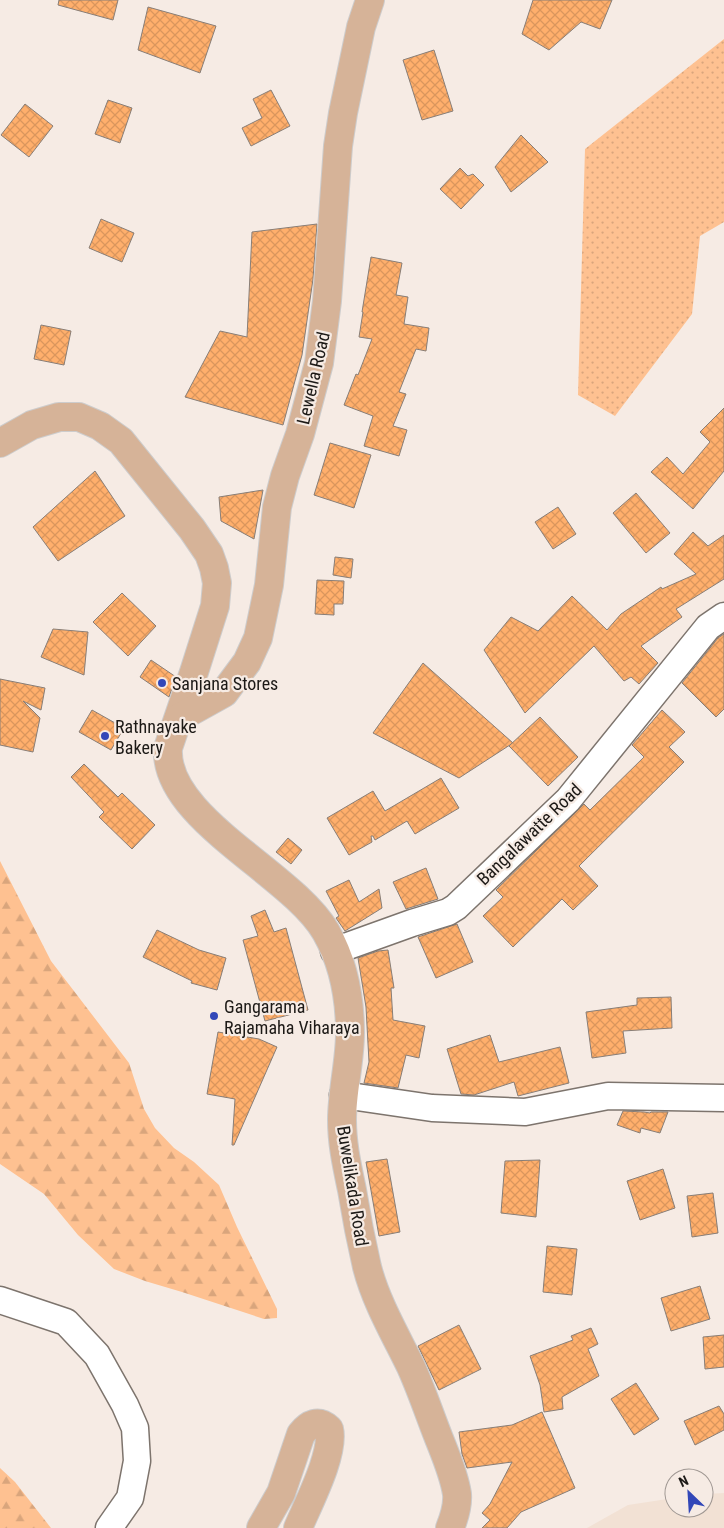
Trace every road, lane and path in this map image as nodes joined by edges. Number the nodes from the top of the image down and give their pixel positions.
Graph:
1 (370, 0) edge
2 (0, 443) edge
3 (724, 616) edge
4 (179, 718) junction
5 (334, 951) junction
6 (343, 1095) junction
7 (724, 1098) edge
8 (0, 1300) edge
9 (109, 1528) edge
10 (261, 1528) edge
11 (298, 1528) edge
12 (450, 1528) edge

1 - 4 main road, Lewella Road
2 - 4 main road, Buwelikada Road
3 - 5 street, Bangalawatte Road
4 - 5 main road, Buwelikada Road
5 - 6 main road, Buwelikada Road
6 - 7 street
6 - 12 main road, Buwelikada Road
8 - 9 street
10 - 11 main road

